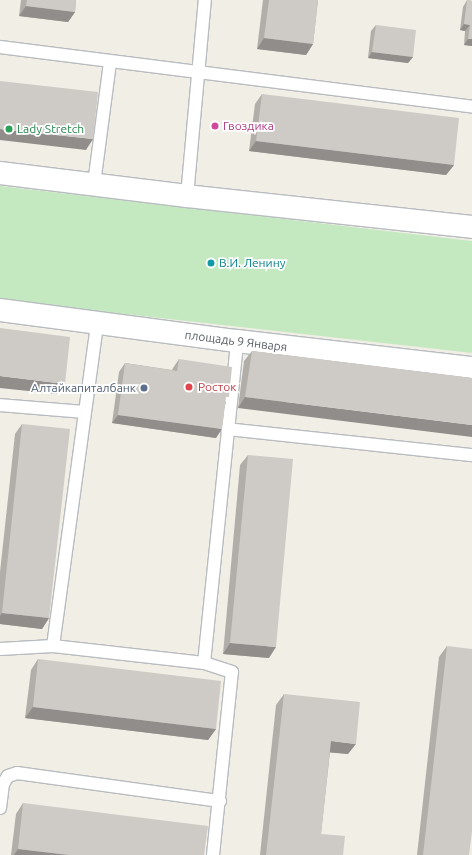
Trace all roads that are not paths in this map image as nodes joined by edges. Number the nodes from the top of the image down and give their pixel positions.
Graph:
1 (205, 0) edge
2 (0, 47) edge
3 (110, 63) junction
4 (198, 73) junction
5 (472, 107) edge
6 (0, 173) edge
7 (94, 184) junction
8 (187, 196) junction
9 (472, 227) edge
10 (0, 310) edge
11 (97, 324) junction
12 (237, 341) junction
13 (472, 368) edge
14 (0, 405) edge
15 (85, 412) junction
16 (227, 429) junction
17 (472, 455) edge
18 (53, 646) junction
19 (0, 649) edge
20 (204, 663) junction
21 (220, 801) junction
22 (0, 808) edge
23 (213, 855) edge

1 - 4 lane
2 - 3 lane
3 - 4 lane
3 - 7 lane
4 - 5 lane
4 - 8 lane
6 - 7 street
7 - 8 street
8 - 9 street
10 - 11 street, площадь 9 Января
11 - 12 street, площадь 9 Января
11 - 15 lane
12 - 13 street, площадь 9 Января
12 - 16 lane
14 - 15 lane
15 - 18 lane
16 - 17 lane
16 - 20 lane
18 - 19 lane
18 - 20 lane
20 - 21 lane
21 - 22 lane
21 - 23 lane

